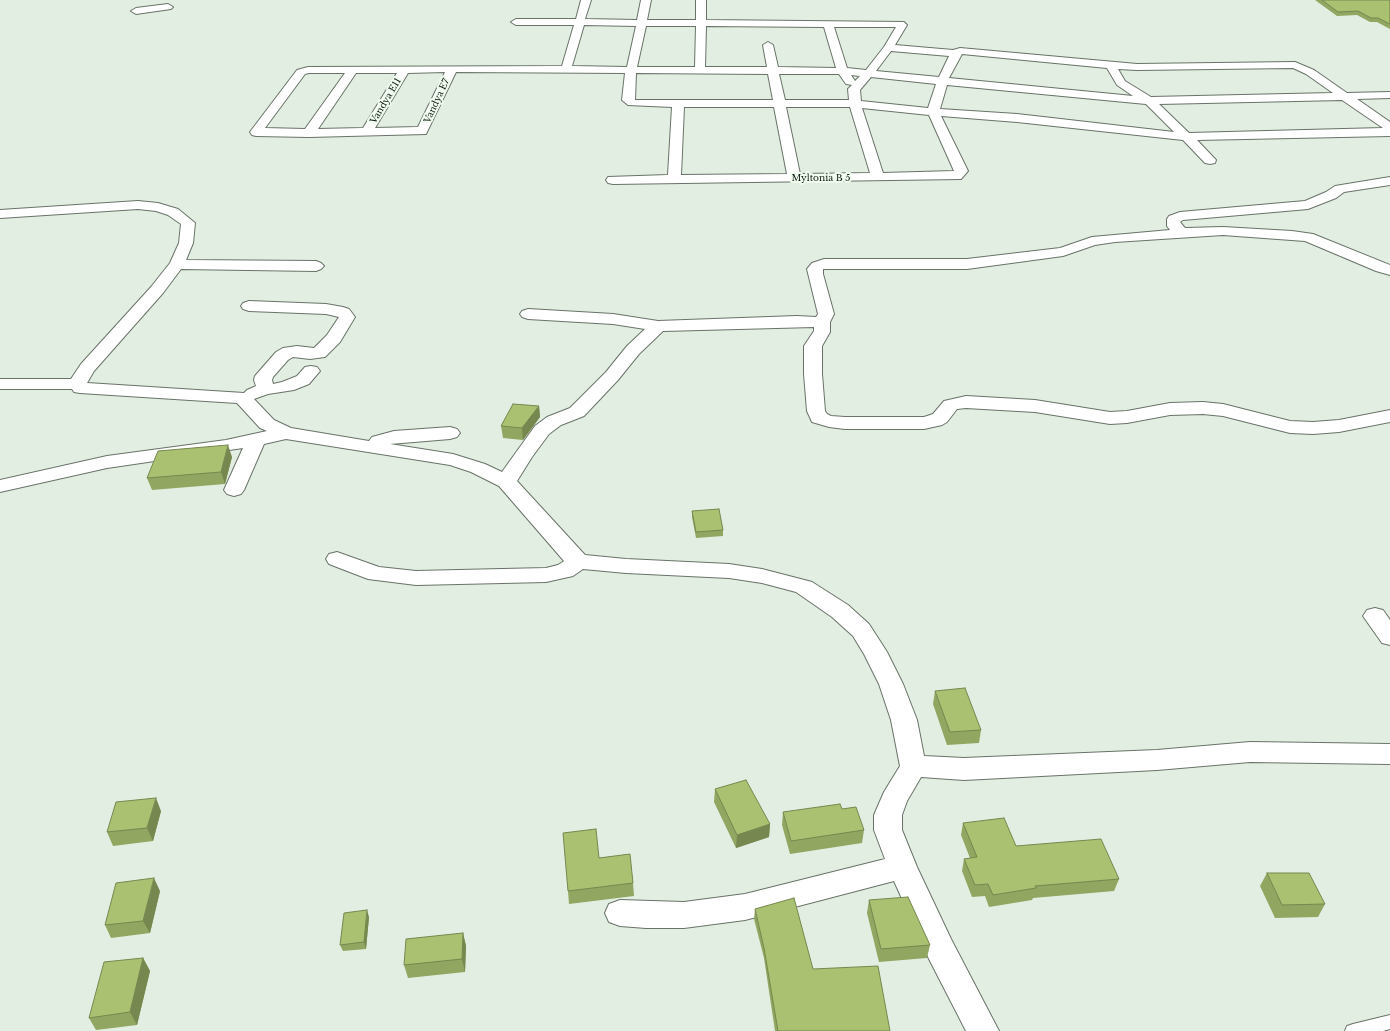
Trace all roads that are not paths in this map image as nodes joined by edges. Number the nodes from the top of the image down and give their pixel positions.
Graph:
1 (586, 0) edge
2 (646, 0) edge
3 (701, 0) edge
4 (168, 7) dead end
5 (137, 10) dead end
6 (516, 22) dead end
7 (578, 23) junction
8 (641, 23) junction
9 (700, 23) junction
10 (828, 23) junction
11 (768, 46) dead end
12 (888, 48) junction
13 (956, 54) junction
14 (1037, 58) junction
15 (1111, 65) junction
16 (405, 69) junction
17 (452, 69) junction
18 (353, 70) junction
19 (566, 70) junction
20 (631, 71) junction
21 (700, 71) junction
22 (773, 71) junction
23 (842, 71) junction
24 (869, 73) junction
25 (943, 80) junction
26 (1120, 83) junction
27 (1026, 88) junction
28 (854, 89) junction
29 (1390, 95) edge
30 (1104, 96) junction
31 (1344, 96) junction
32 (1149, 101) junction
33 (678, 103) junction
34 (779, 103) junction
35 (856, 104) junction
36 (928, 112) junction
37 (860, 118) junction
38 (1017, 118) junction
39 (1390, 128) edge
40 (367, 132) junction
41 (1390, 132) edge
42 (308, 133) junction
43 (1186, 137) junction
44 (1210, 160) dead end
45 (878, 177) junction
46 (794, 178) junction
47 (613, 180) dead end
48 (674, 180) junction
49 (1390, 182) edge
50 (0, 214) edge
51 (1181, 233) junction
52 (177, 264) junction
53 (316, 266) dead end
54 (1390, 270) edge
55 (249, 306) dead end
56 (528, 314) dead end
57 (822, 322) junction
58 (658, 326) junction
59 (311, 371) dead end
60 (0, 384) edge
61 (77, 384) junction
62 (266, 389) junction
63 (242, 398) junction
64 (1390, 416) edge
65 (286, 432) junction
66 (450, 433) dead end
67 (256, 440) junction
68 (374, 447) junction
69 (506, 482) junction
70 (0, 486) edge
71 (234, 490) dead end
72 (337, 559) dead end
73 (579, 561) junction
74 (1376, 616) dead end
75 (1390, 637) edge
76 (1390, 754) edge
77 (913, 766) junction
78 (902, 867) junction
79 (620, 913) dead end
80 (1390, 1022) edge
81 (983, 1031) edge
82 (1352, 1031) edge

1 - 7 street
2 - 8 street
3 - 9 street
4 - 5 street
6 - 7 street
7 - 8 street
7 - 19 street
8 - 9 street
8 - 20 street
9 - 10 street
9 - 21 street
10 - 12 street
10 - 23 street
11 - 22 street
12 - 13 street
12 - 24 street
13 - 14 street
13 - 25 street
14 - 15 street
14 - 27 street
15 - 26 street
15 - 31 street
16 - 17 street
16 - 18 street
16 - 40 street, Vandya E11
17 - 19 street
17 - 40 street, Vandya E7
18 - 42 street
18 - 42 street
19 - 20 street
20 - 21 street
20 - 33 street
21 - 22 street
22 - 23 street
22 - 34 street
23 - 24 street
23 - 28 street
24 - 25 street
24 - 28 street
25 - 27 street
25 - 36 street
26 - 30 street
26 - 32 street
27 - 30 street
27 - 38 street
28 - 35 street
29 - 31 street
30 - 32 street
31 - 32 street
31 - 39 street
32 - 43 street
33 - 34 street
33 - 48 street
34 - 35 street
34 - 46 street
35 - 36 street
35 - 37 street
36 - 37 street
36 - 38 street
36 - 45 street, Myltonia B 5
37 - 45 street
38 - 43 street
40 - 42 street
41 - 43 street
43 - 44 street
45 - 46 street, Myltonia B 5
46 - 48 street, Myltonia B 5
47 - 48 street, Myltonia B 5
49 - 51 street
50 - 52 street
51 - 54 street
51 - 57 street
52 - 53 street
52 - 61 street
55 - 62 street
56 - 58 street
57 - 58 street
57 - 64 street
58 - 69 street
59 - 62 street
60 - 61 street
61 - 63 street
62 - 63 street
63 - 65 street
65 - 67 street
65 - 68 street
66 - 68 street
67 - 70 street
67 - 71 street
68 - 69 street
69 - 73 street
72 - 73 street
73 - 77 street
74 - 75 street
76 - 77 street
77 - 78 street
78 - 79 street
78 - 81 street
80 - 82 lane

